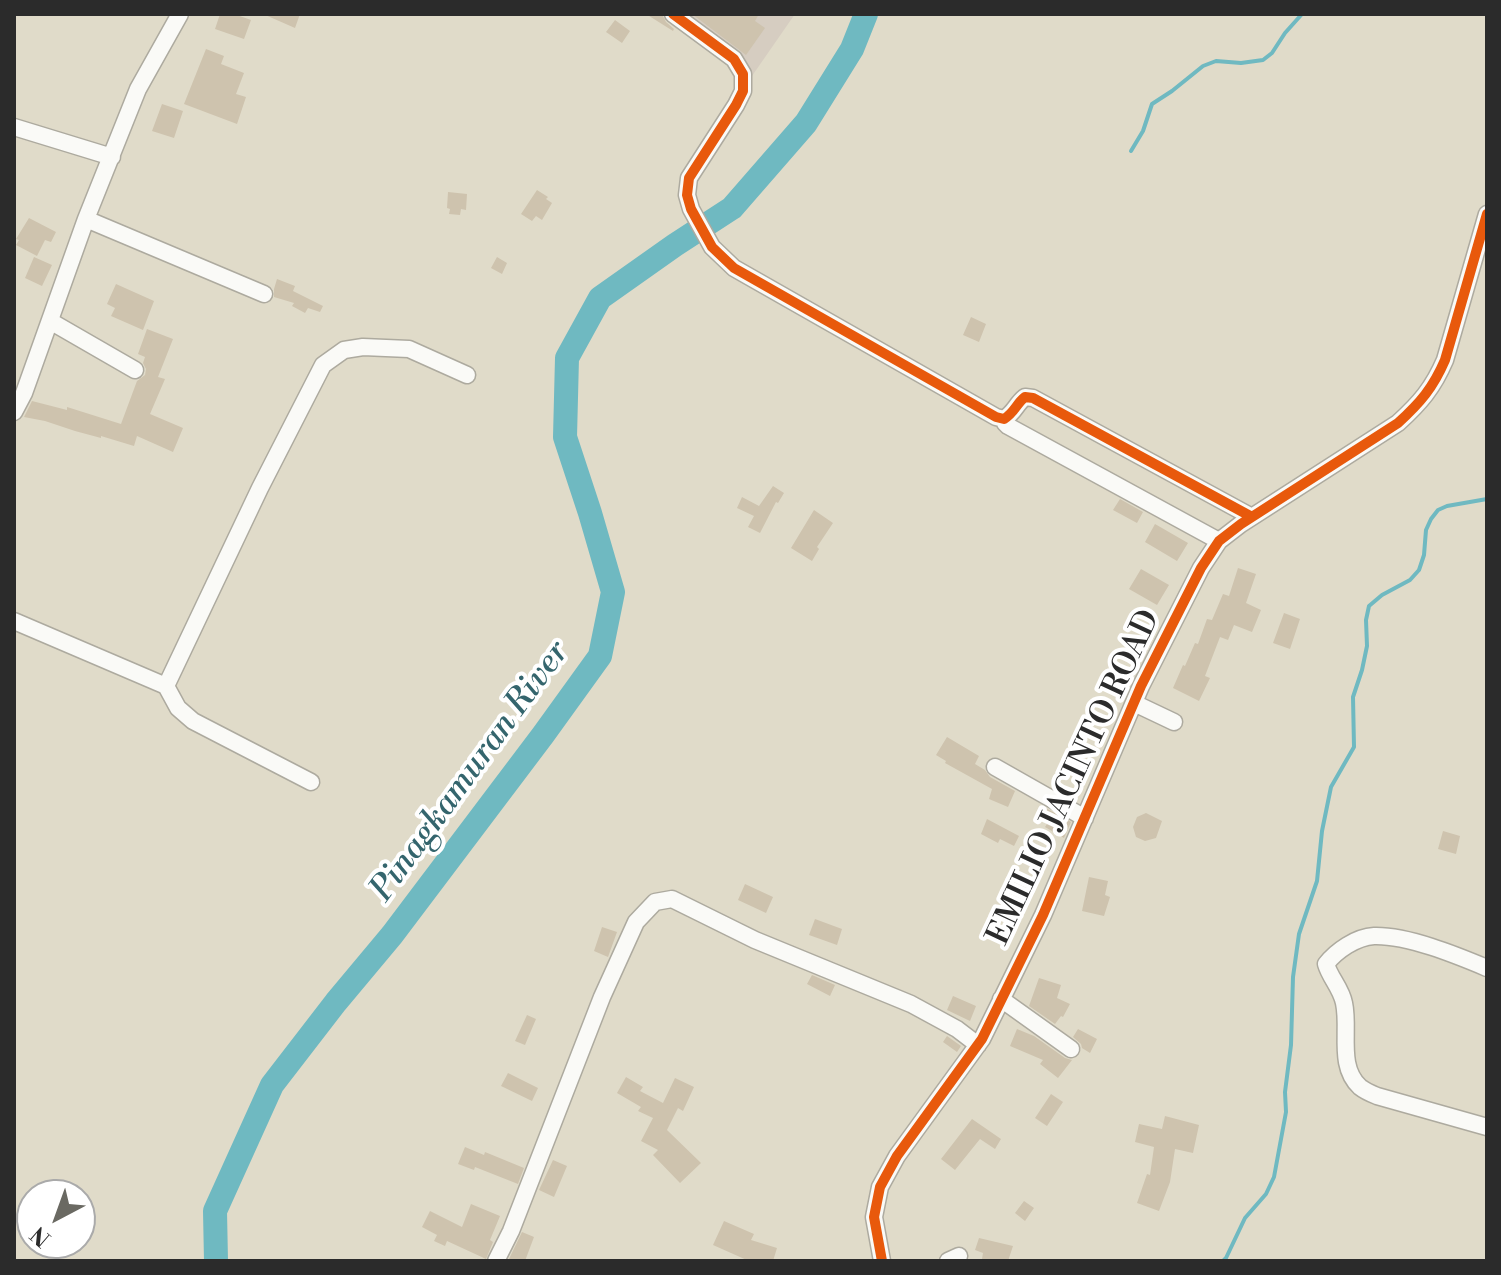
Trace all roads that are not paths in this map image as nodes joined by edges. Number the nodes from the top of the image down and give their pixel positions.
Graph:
1 (180, 14) edge
2 (673, 14) edge
3 (14, 127) edge
4 (112, 157) junction
5 (1487, 214) edge
6 (86, 219) junction
7 (264, 294) dead end
8 (50, 321) junction
9 (135, 370) dead end
10 (467, 375) dead end
11 (14, 412) edge
12 (1004, 419) junction
13 (1252, 517) junction
14 (1219, 541) junction
15 (14, 621) edge
16 (166, 686) junction
17 (1134, 703) junction
18 (1174, 722) dead end
19 (995, 767) dead end
20 (311, 782) dead end
21 (1085, 818) junction
22 (1487, 968) edge
23 (1001, 999) junction
24 (978, 1045) junction
25 (1071, 1049) dead end
26 (1487, 1127) edge
27 (496, 1261) edge
28 (882, 1261) edge

1 - 4 street
2 - 12 street
3 - 4 street
4 - 6 street
5 - 13 street, EMILIO JACINTO ROAD
6 - 7 street
6 - 8 street
8 - 9 street
8 - 11 street
10 - 16 street
12 - 13 street
12 - 14 street
13 - 14 street, EMILIO JACINTO ROAD
14 - 17 street, EMILIO JACINTO ROAD
15 - 16 street
16 - 20 street
17 - 18 street
17 - 21 street, EMILIO JACINTO ROAD
19 - 21 street
21 - 23 street, EMILIO JACINTO ROAD
22 - 26 street
23 - 24 street, EMILIO JACINTO ROAD
23 - 25 street
24 - 27 street
24 - 28 street, EMILIO JACINTO ROAD

